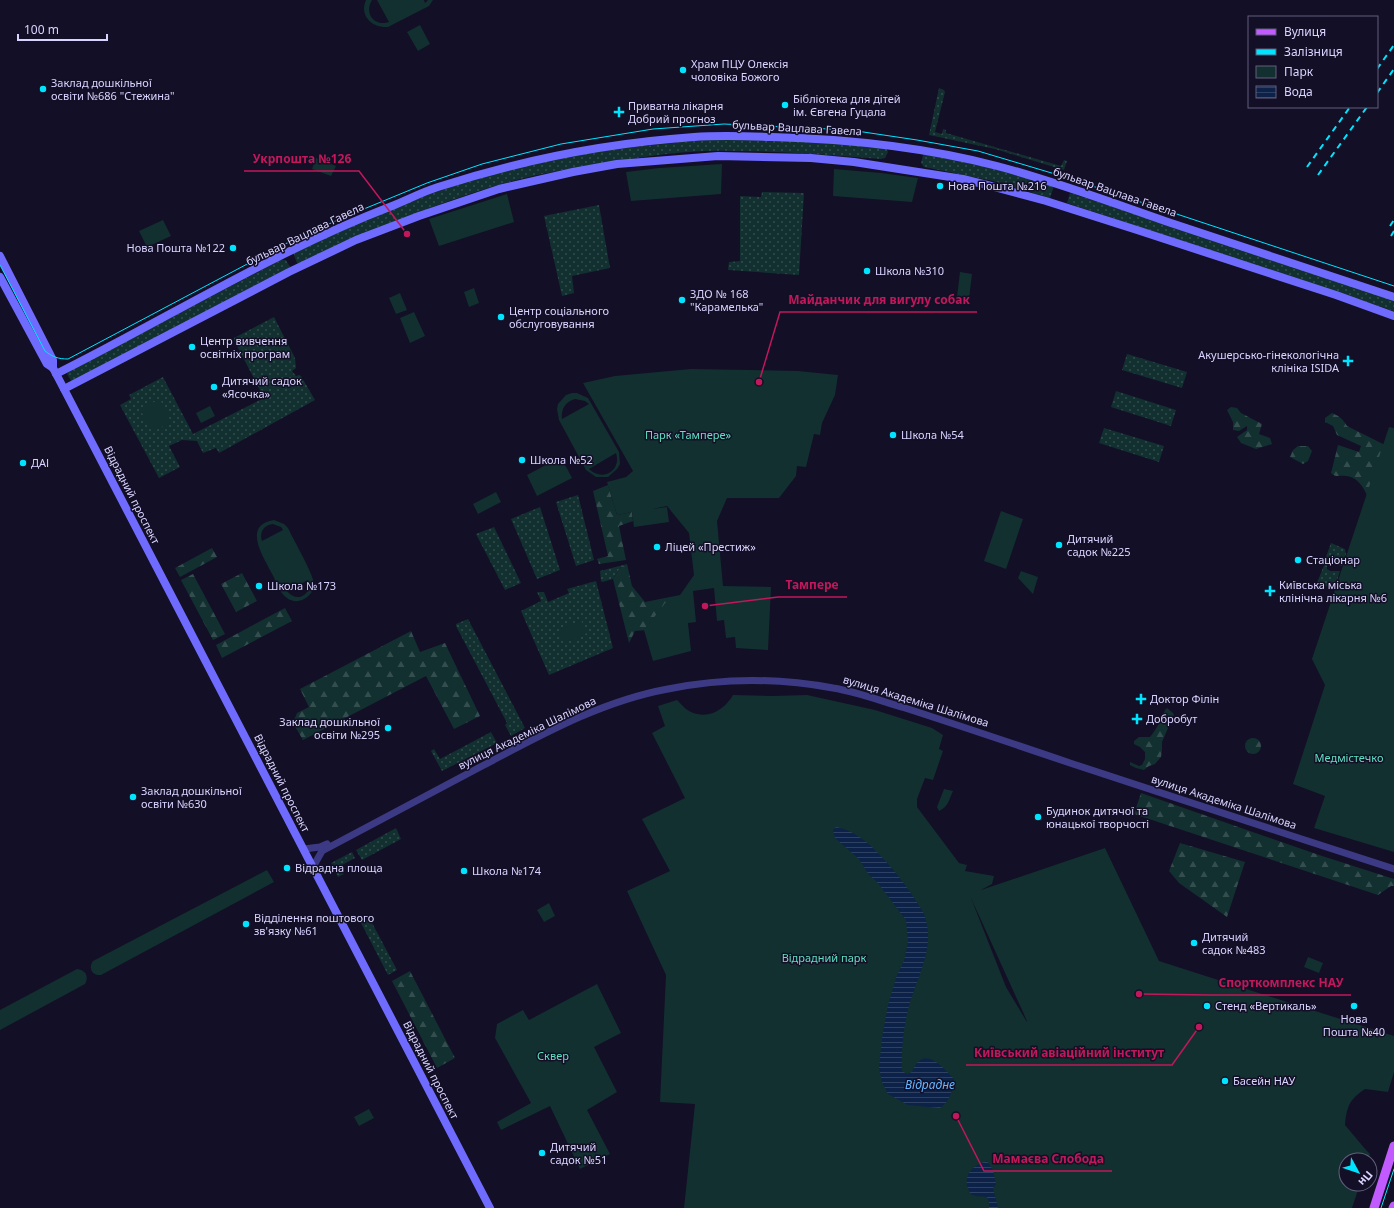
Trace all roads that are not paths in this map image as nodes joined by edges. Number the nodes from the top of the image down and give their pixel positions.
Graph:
1 (0, 256) edge
2 (0, 277) edge
3 (1394, 297) edge
4 (1394, 316) edge
5 (55, 371) junction
6 (64, 389) junction
7 (304, 849) junction
8 (1394, 866) edge
9 (313, 867) junction
10 (1394, 869) edge
11 (1394, 1146) edge
12 (490, 1208) edge
13 (1374, 1208) edge

1 - 5 main road, Відрадний проспект
2 - 5 main road, Відрадний проспект
3 - 5 main road, бульвар Вацлава Гавела
4 - 6 main road
5 - 6 main road, Відрадний проспект
6 - 7 main road, Відрадний проспект
7 - 8 street, вулиця Академіка Шалімова
7 - 9 main road, Відрадний проспект
9 - 10 street, вулиця Академіка Шалімова
9 - 12 main road, Відрадний проспект
11 - 13 main road

